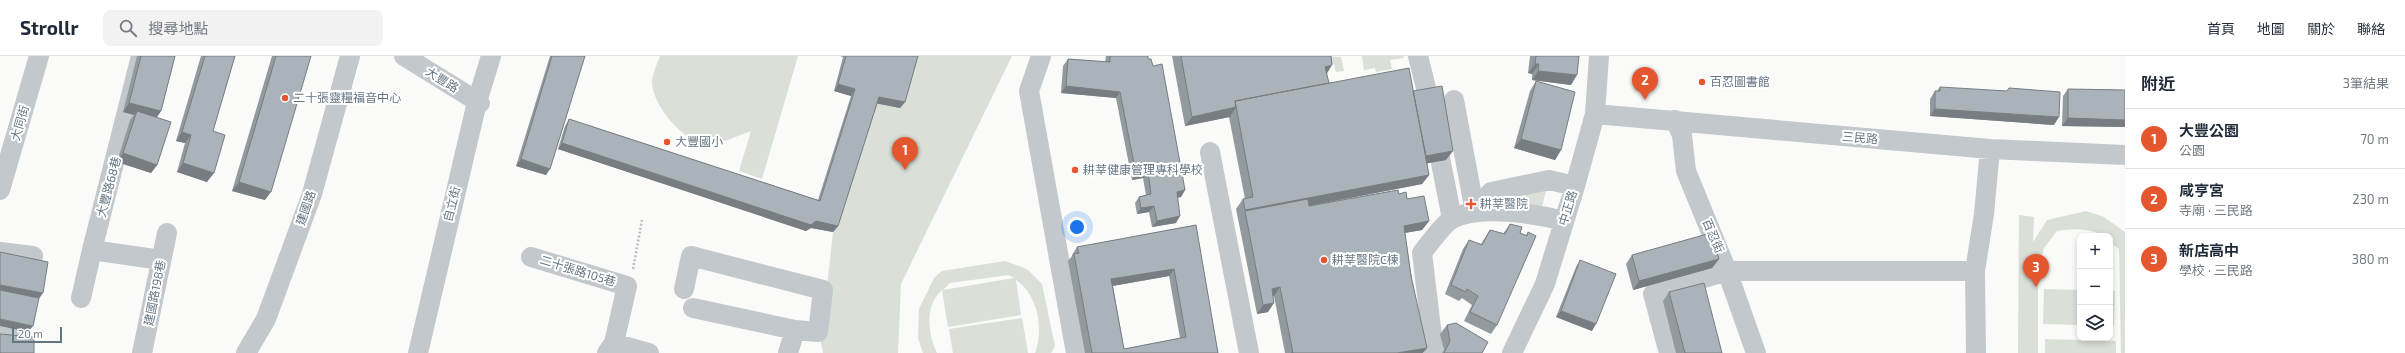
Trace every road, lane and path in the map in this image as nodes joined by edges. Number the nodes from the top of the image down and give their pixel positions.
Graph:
1 (39, 56) edge
2 (141, 56) edge
3 (350, 56) edge
4 (404, 56) edge
5 (492, 56) edge
6 (1042, 56) edge
7 (1418, 56) edge
8 (1599, 56) edge
9 (1454, 100) dead end
10 (479, 102) junction
11 (1595, 114) junction
12 (1675, 120) junction
13 (1990, 149) junction
14 (1210, 152) dead end
15 (2125, 154) edge
16 (1574, 186) junction
17 (0, 190) edge
18 (1475, 212) junction
19 (1452, 219) junction
20 (642, 220) dead end
21 (1564, 222) junction
22 (167, 233) dead end
23 (92, 250) junction
24 (0, 252) edge
25 (33, 256) dead end
26 (531, 257) dead end
27 (161, 260) junction
28 (1727, 270) junction
29 (1975, 271) junction
30 (627, 286) junction
31 (684, 289) dead end
32 (81, 298) dead end
33 (694, 308) dead end
34 (795, 330) junction
35 (0, 332) edge
36 (21, 335) edge
37 (610, 348) edge
38 (142, 353) edge
39 (246, 353) edge
40 (418, 353) edge
41 (649, 353) edge
42 (788, 353) edge
43 (1076, 353) edge
44 (1249, 353) edge
45 (1434, 353) edge
46 (1512, 353) edge
47 (1669, 353) edge
48 (1756, 353) edge
49 (1976, 353) edge

1 - 17 street, 大同街
2 - 23 street, 大豐路68巷
3 - 39 street, 建國路
4 - 10 street, 大豐路
5 - 10 street, 自立街
6 - 43 street
7 - 19 street
8 - 11 street, 中正路
9 - 18 street
10 - 40 street, 自立街
11 - 12 street, 三民路
11 - 16 street, 中正路
12 - 13 street, 三民路
12 - 28 street, 百忍街
13 - 15 street, 三民路
13 - 29 street
14 - 44 street
16 - 18 street
16 - 21 street, 中正路
18 - 19 street
18 - 21 street
19 - 45 street
20 - 30 path
21 - 46 street, 中正路
22 - 27 street, 建國路198巷
23 - 27 street
23 - 32 street, 大豐路68巷
24 - 25 street
26 - 30 street, 二十張路105巷
27 - 38 street, 建國路198巷
28 - 29 street
28 - 47 street
28 - 48 street, 百忍街
29 - 49 street
30 - 37 street, 二十張路105巷
31 - 34 street
33 - 34 street
34 - 42 street
35 - 36 street
37 - 41 street

